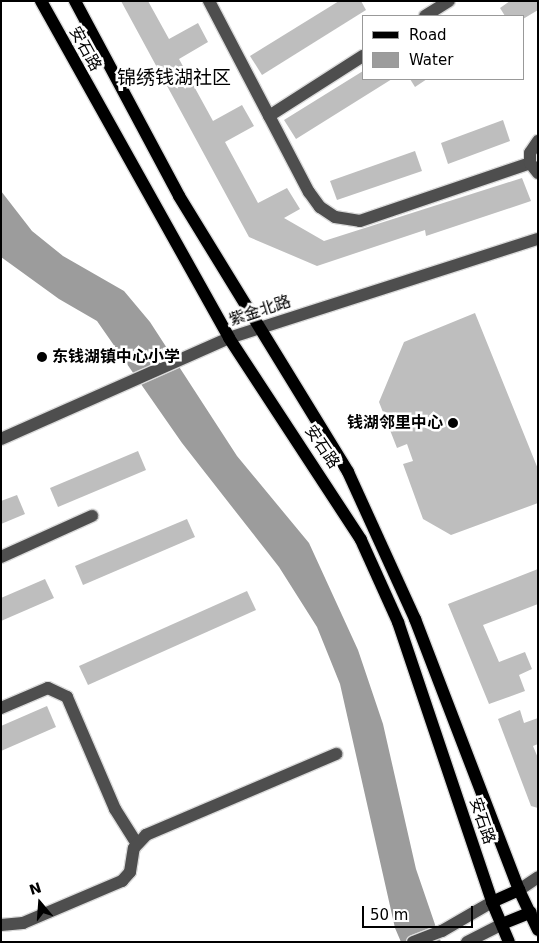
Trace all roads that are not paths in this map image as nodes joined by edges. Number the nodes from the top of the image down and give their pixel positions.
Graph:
1 (41, 1) edge
2 (75, 1) edge
3 (209, 1) edge
4 (449, 1) edge
5 (427, 15) edge
6 (362, 57) edge
7 (269, 116) junction
8 (538, 141) edge
9 (534, 168) edge
10 (538, 239) edge
11 (258, 328) junction
12 (229, 338) junction
13 (1, 439) edge
14 (92, 516) dead end
15 (1, 557) edge
16 (1, 708) edge
17 (336, 754) dead end
18 (137, 844) junction
19 (538, 878) edge
20 (519, 890) junction
21 (492, 902) junction
22 (534, 910) edge
23 (502, 924) junction
24 (1, 925) edge
25 (538, 930) edge
26 (413, 942) edge
27 (467, 942) edge
28 (509, 942) edge

1 - 12 main road, 安石路
2 - 11 main road, 安石路
3 - 7 street
4 - 5 street
6 - 7 street
7 - 9 street
8 - 9 street
10 - 11 street, 紫金北路
11 - 12 street, 紫金北路
11 - 20 main road, 安石路
12 - 13 street, 紫金北路
12 - 21 main road, 安石路
14 - 15 street
16 - 18 street
17 - 18 street
18 - 24 street
19 - 20 street
20 - 21 main road
20 - 22 main road, 安石路
21 - 23 main road, 安石路
21 - 26 street
22 - 23 main road
22 - 25 main road, 安石路
23 - 27 street
23 - 28 main road, 安石路

